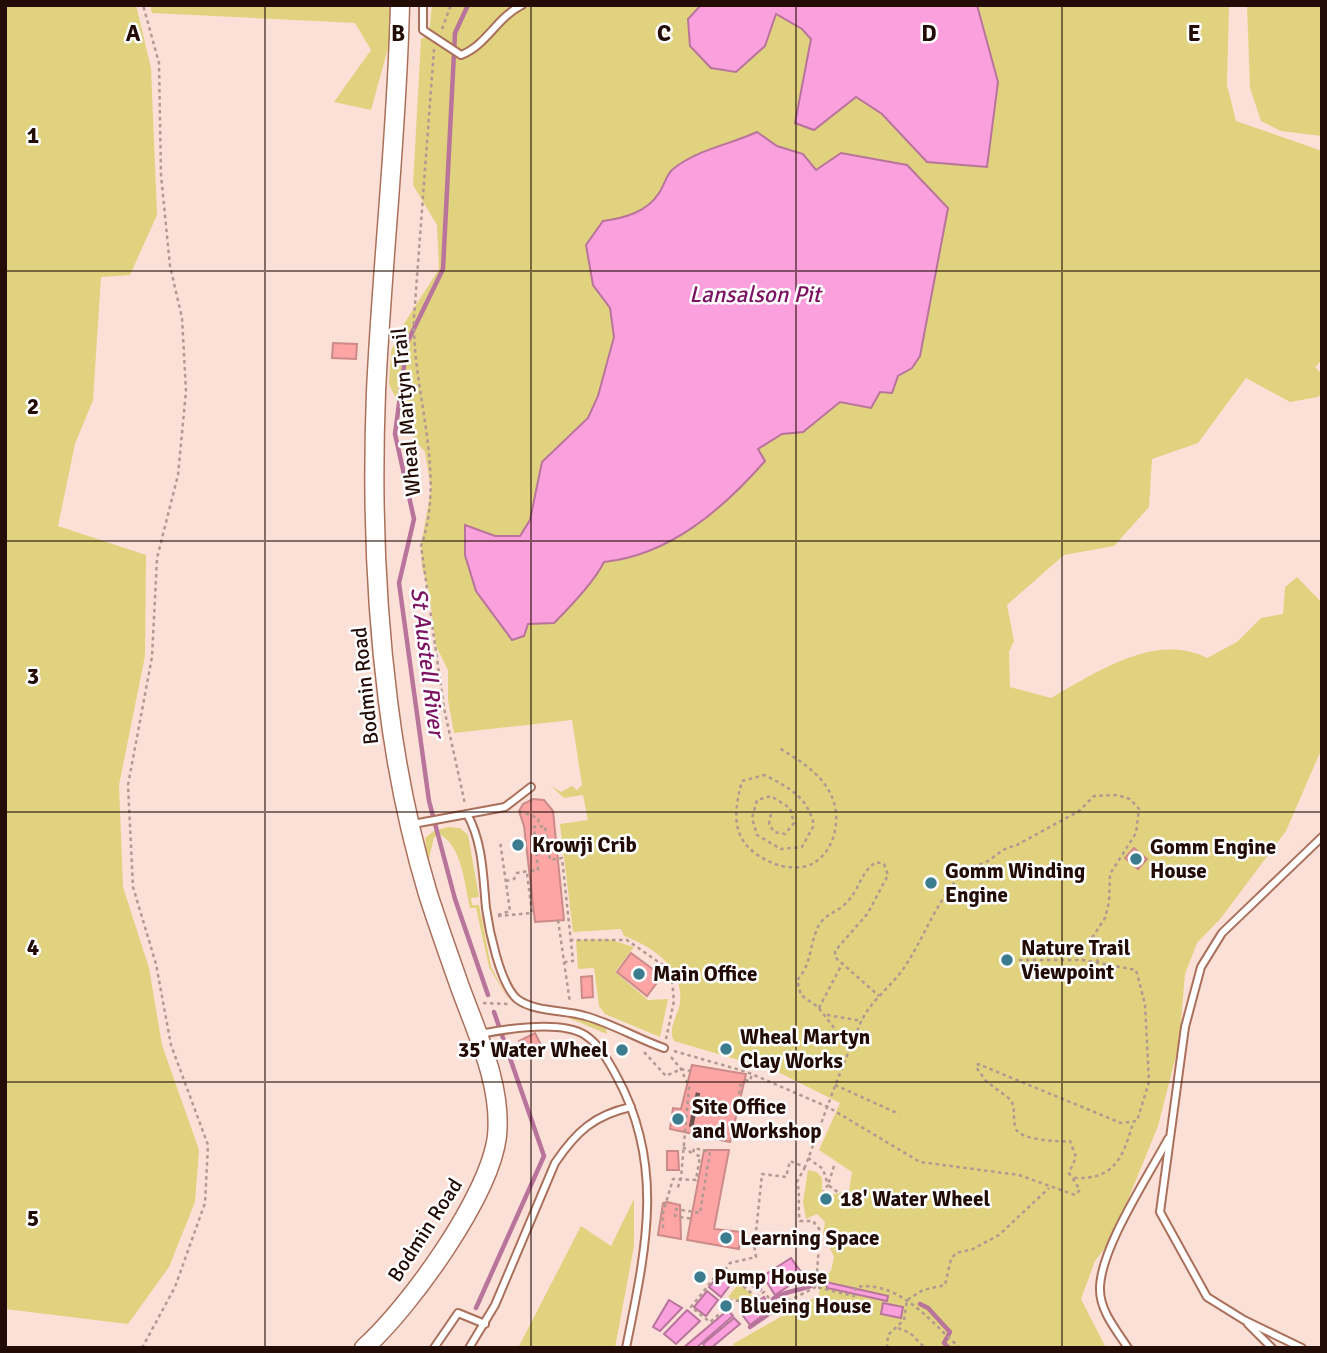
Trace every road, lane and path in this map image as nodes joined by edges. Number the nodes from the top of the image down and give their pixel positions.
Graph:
1 (143, 5) edge
2 (400, 5) edge
3 (423, 5) edge
4 (451, 5) edge
5 (522, 5) edge
6 (438, 40) junction
7 (779, 748) dead end
8 (531, 787) dead end
9 (519, 811) dead end
10 (467, 814) junction
11 (771, 814) dead end
12 (415, 823) junction
13 (539, 824) dead end
14 (1322, 837) edge
15 (500, 841) dead end
16 (529, 872) junction
17 (506, 881) junction
18 (498, 915) junction
19 (488, 916) junction
20 (558, 920) dead end
21 (570, 940) junction
22 (1007, 960) dead end
23 (565, 962) junction
24 (842, 963) junction
25 (1101, 965) junction
26 (879, 996) junction
27 (466, 1003) junction
28 (529, 1004) junction
29 (819, 1008) junction
30 (571, 1013) junction
31 (825, 1015) junction
32 (862, 1021) junction
33 (484, 1033) junction
34 (630, 1036) junction
35 (664, 1048) junction
36 (850, 1050) junction
37 (681, 1069) junction
38 (691, 1071) dead end
39 (752, 1074) junction
40 (745, 1080) dead end
41 (741, 1083) dead end
42 (834, 1084) junction
43 (739, 1094) dead end
44 (631, 1107) junction
45 (828, 1107) junction
46 (899, 1114) dead end
47 (1133, 1123) junction
48 (1171, 1134) junction
49 (682, 1147) junction
50 (693, 1154) junction
51 (808, 1158) junction
52 (834, 1166) dead end
53 (805, 1167) junction
54 (681, 1178) junction
55 (1072, 1178) junction
56 (828, 1185) junction
57 (1049, 1188) junction
58 (677, 1190) dead end
59 (823, 1192) dead end
60 (839, 1193) dead end
61 (693, 1219) dead end
62 (663, 1228) dead end
63 (725, 1270) junction
64 (816, 1287) junction
65 (756, 1297) junction
66 (907, 1300) junction
67 (748, 1302) junction
68 (740, 1309) dead end
69 (1244, 1320) junction
70 (485, 1324) junction
71 (897, 1328) junction
72 (142, 1348) edge
73 (364, 1348) edge
74 (434, 1348) edge
75 (469, 1348) edge
76 (626, 1348) edge
77 (887, 1348) edge
78 (925, 1348) edge
79 (960, 1348) edge
80 (1128, 1348) edge
81 (1272, 1348) edge
82 (1303, 1348) edge

1 - 72 path
2 - 12 main road, Bodmin Road
3 - 6 lane
4 - 6 path, Wheal Martyn Trail
5 - 6 lane
6 - 10 path, Wheal Martyn Trail
7 - 11 path
8 - 10 lane
9 - 13 path
10 - 12 lane
10 - 19 lane
12 - 27 main road, Bodmin Road
14 - 48 lane
15 - 17 path
16 - 17 path
16 - 18 path
16 - 21 path
17 - 18 path
18 - 19 path
19 - 28 lane
20 - 23 path
21 - 23 path
21 - 35 path
22 - 25 path
23 - 30 path
24 - 26 path
24 - 29 path
24 - 29 path
25 - 26 path
25 - 47 path
26 - 32 path
27 - 28 path
27 - 33 main road, Bodmin Road
28 - 30 lane
29 - 31 path
30 - 34 lane
31 - 32 path
31 - 36 path
32 - 36 path
33 - 44 lane
33 - 73 main road, Bodmin Road
34 - 35 lane
34 - 37 path
35 - 37 path
35 - 39 path
36 - 42 path
37 - 38 path
37 - 49 path
39 - 40 path
39 - 45 path
41 - 43 path
42 - 45 path
42 - 46 path
44 - 70 lane
44 - 76 lane
45 - 51 path
45 - 57 path
47 - 55 path
47 - 55 path
48 - 69 lane
48 - 80 lane
49 - 50 path
49 - 54 path
50 - 54 path
50 - 61 path
51 - 53 path
51 - 56 path
52 - 56 path
53 - 63 path
53 - 64 path
54 - 58 path
54 - 62 path
55 - 57 path
56 - 59 path
56 - 60 path
57 - 66 path
63 - 65 path
63 - 67 path
64 - 65 path
64 - 66 path
65 - 67 path
66 - 71 path
66 - 79 path
67 - 68 path
69 - 81 lane
69 - 82 lane
70 - 74 lane
70 - 75 lane
71 - 77 path
71 - 78 path

